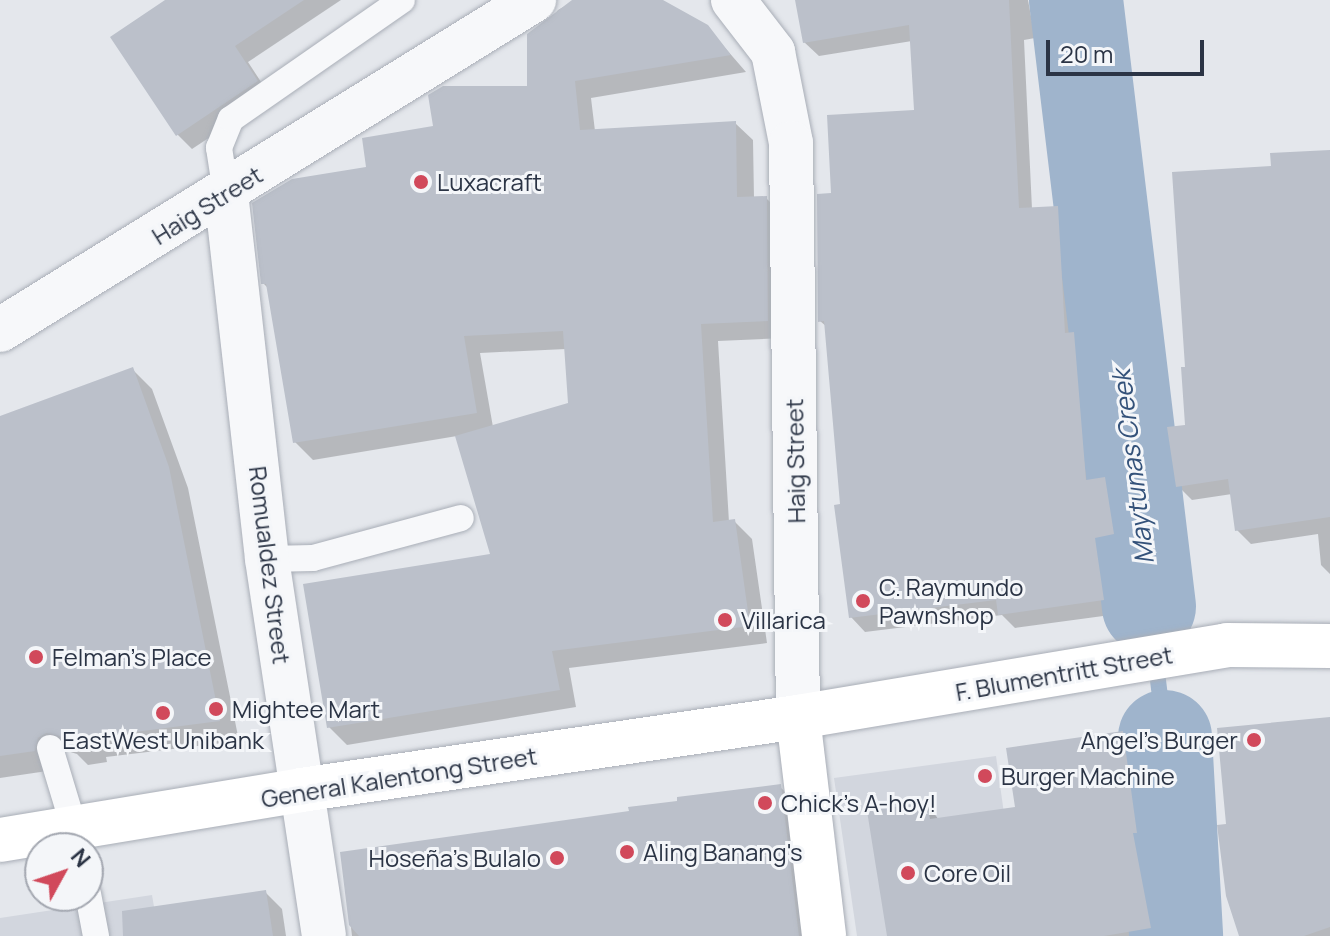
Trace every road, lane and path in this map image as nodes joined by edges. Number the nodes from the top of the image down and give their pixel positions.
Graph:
1 (402, 0) edge
2 (534, 0) edge
3 (733, 0) edge
4 (226, 193) junction
5 (0, 330) edge
6 (461, 518) dead end
7 (267, 559) junction
8 (1330, 646) edge
9 (798, 717) junction
10 (50, 748) dead end
11 (301, 790) junction
12 (76, 832) edge
13 (104, 832) edge
14 (24, 839) edge
15 (0, 840) edge
16 (91, 912) edge
17 (96, 936) edge
18 (324, 936) edge
19 (824, 936) edge

1 - 4 lane
2 - 4 street, Haig Street
3 - 9 street, Haig Street
4 - 5 street, Haig Street
4 - 7 street, Romualdez Street
6 - 7 lane
7 - 11 street, Romualdez Street
8 - 9 main road, F. Blumentritt Street
9 - 11 main road, General Kalentong Street
9 - 19 main road, Haig Street
10 - 12 lane
11 - 13 main road, General Kalentong Street
11 - 18 street, Romualdez Street
14 - 15 main road, General Kalentong Street
16 - 17 lane

